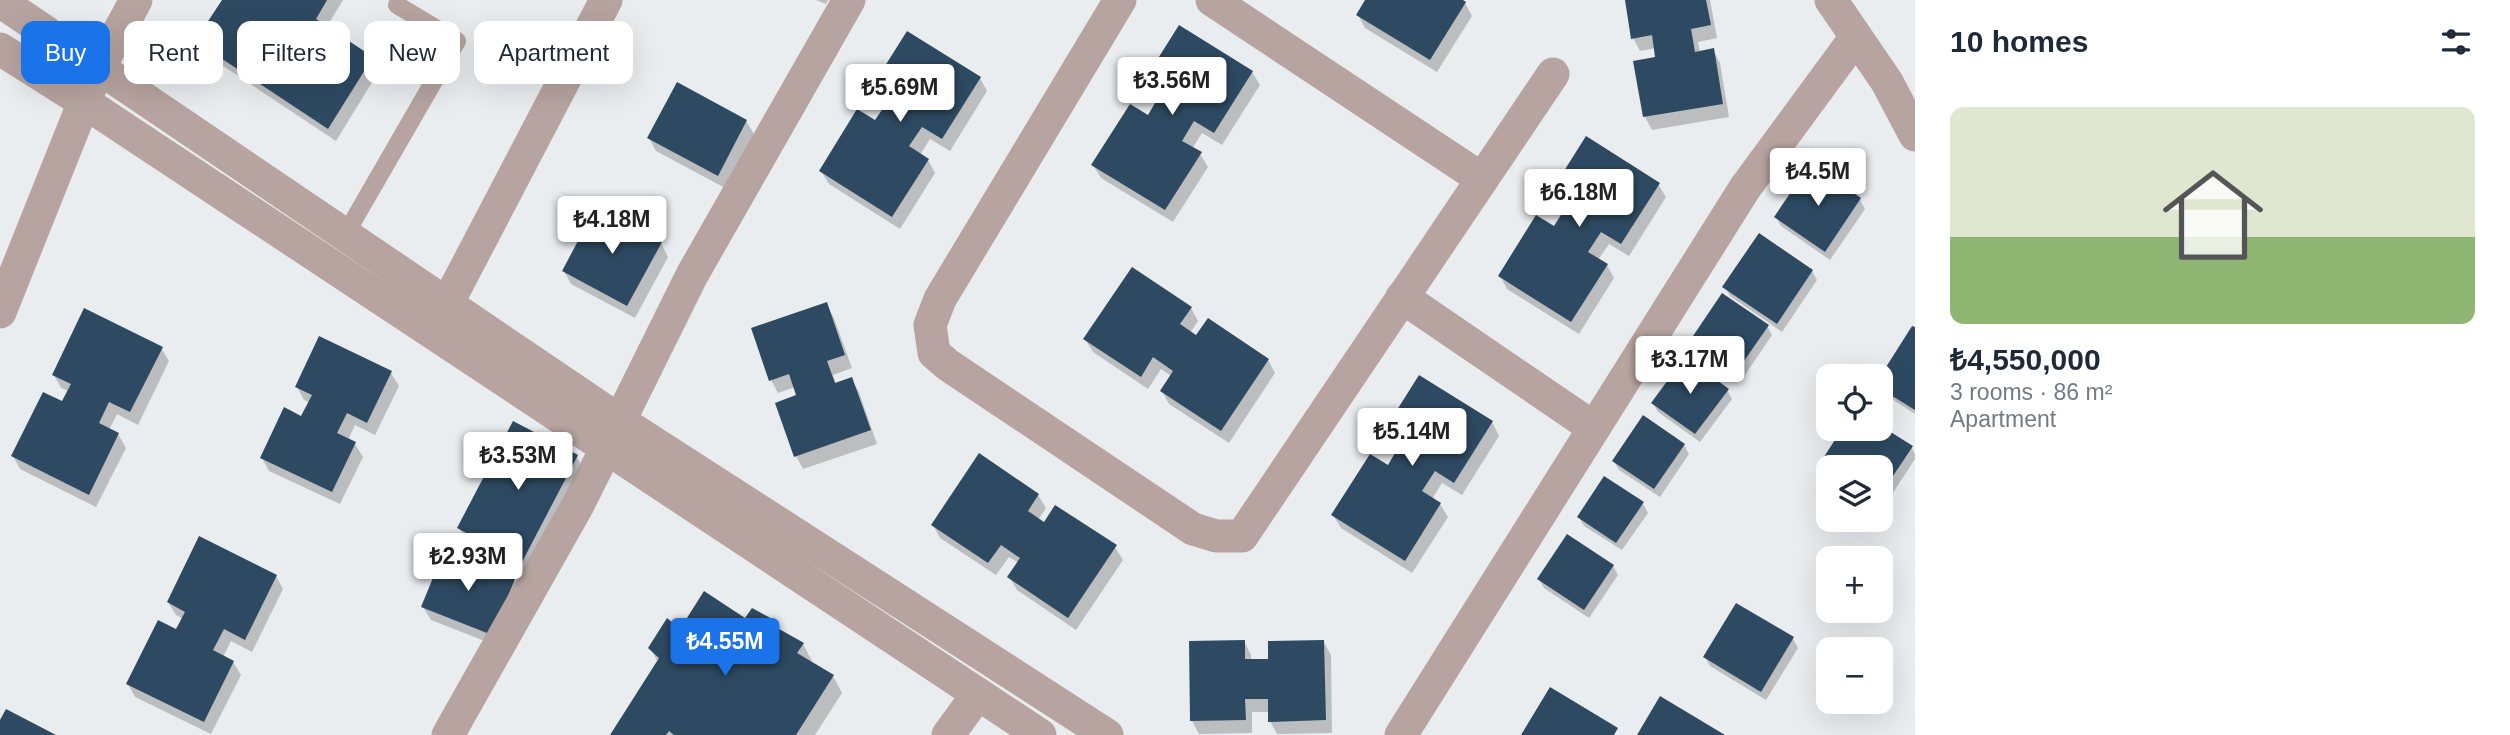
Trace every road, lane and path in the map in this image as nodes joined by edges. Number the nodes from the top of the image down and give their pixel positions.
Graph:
1 (136, 0) edge
2 (606, 0) edge
3 (849, 0) edge
4 (1120, 0) edge
5 (1212, 0) edge
6 (1831, 0) edge
7 (0, 1) edge
8 (397, 5) dead end
9 (30, 21) edge
10 (1856, 37) junction
11 (110, 48) edge
12 (0, 49) edge
13 (1553, 74) dead end
14 (110, 75) edge
15 (92, 84) edge
16 (84, 102) junction
17 (1915, 135) edge
18 (1482, 179) junction
19 (345, 235) junction
20 (1402, 297) junction
21 (447, 304) junction
22 (0, 312) edge
23 (1594, 428) junction
24 (613, 435) junction
25 (978, 694) junction
26 (448, 735) edge
27 (948, 735) edge
28 (1040, 735) edge
29 (1107, 735) edge
30 (1401, 735) edge

1 - 11 street
2 - 21 street
3 - 24 street
4 - 20 street
5 - 18 street
6 - 10 street
7 - 9 street
8 - 19 lane
10 - 17 street
10 - 23 street
12 - 16 street
13 - 18 street
14 - 19 street
15 - 16 street
16 - 22 street
16 - 24 street
18 - 20 street
19 - 21 street
20 - 23 street
21 - 24 street
23 - 30 street
24 - 25 street
24 - 26 street
24 - 29 street
25 - 27 street
25 - 28 street

